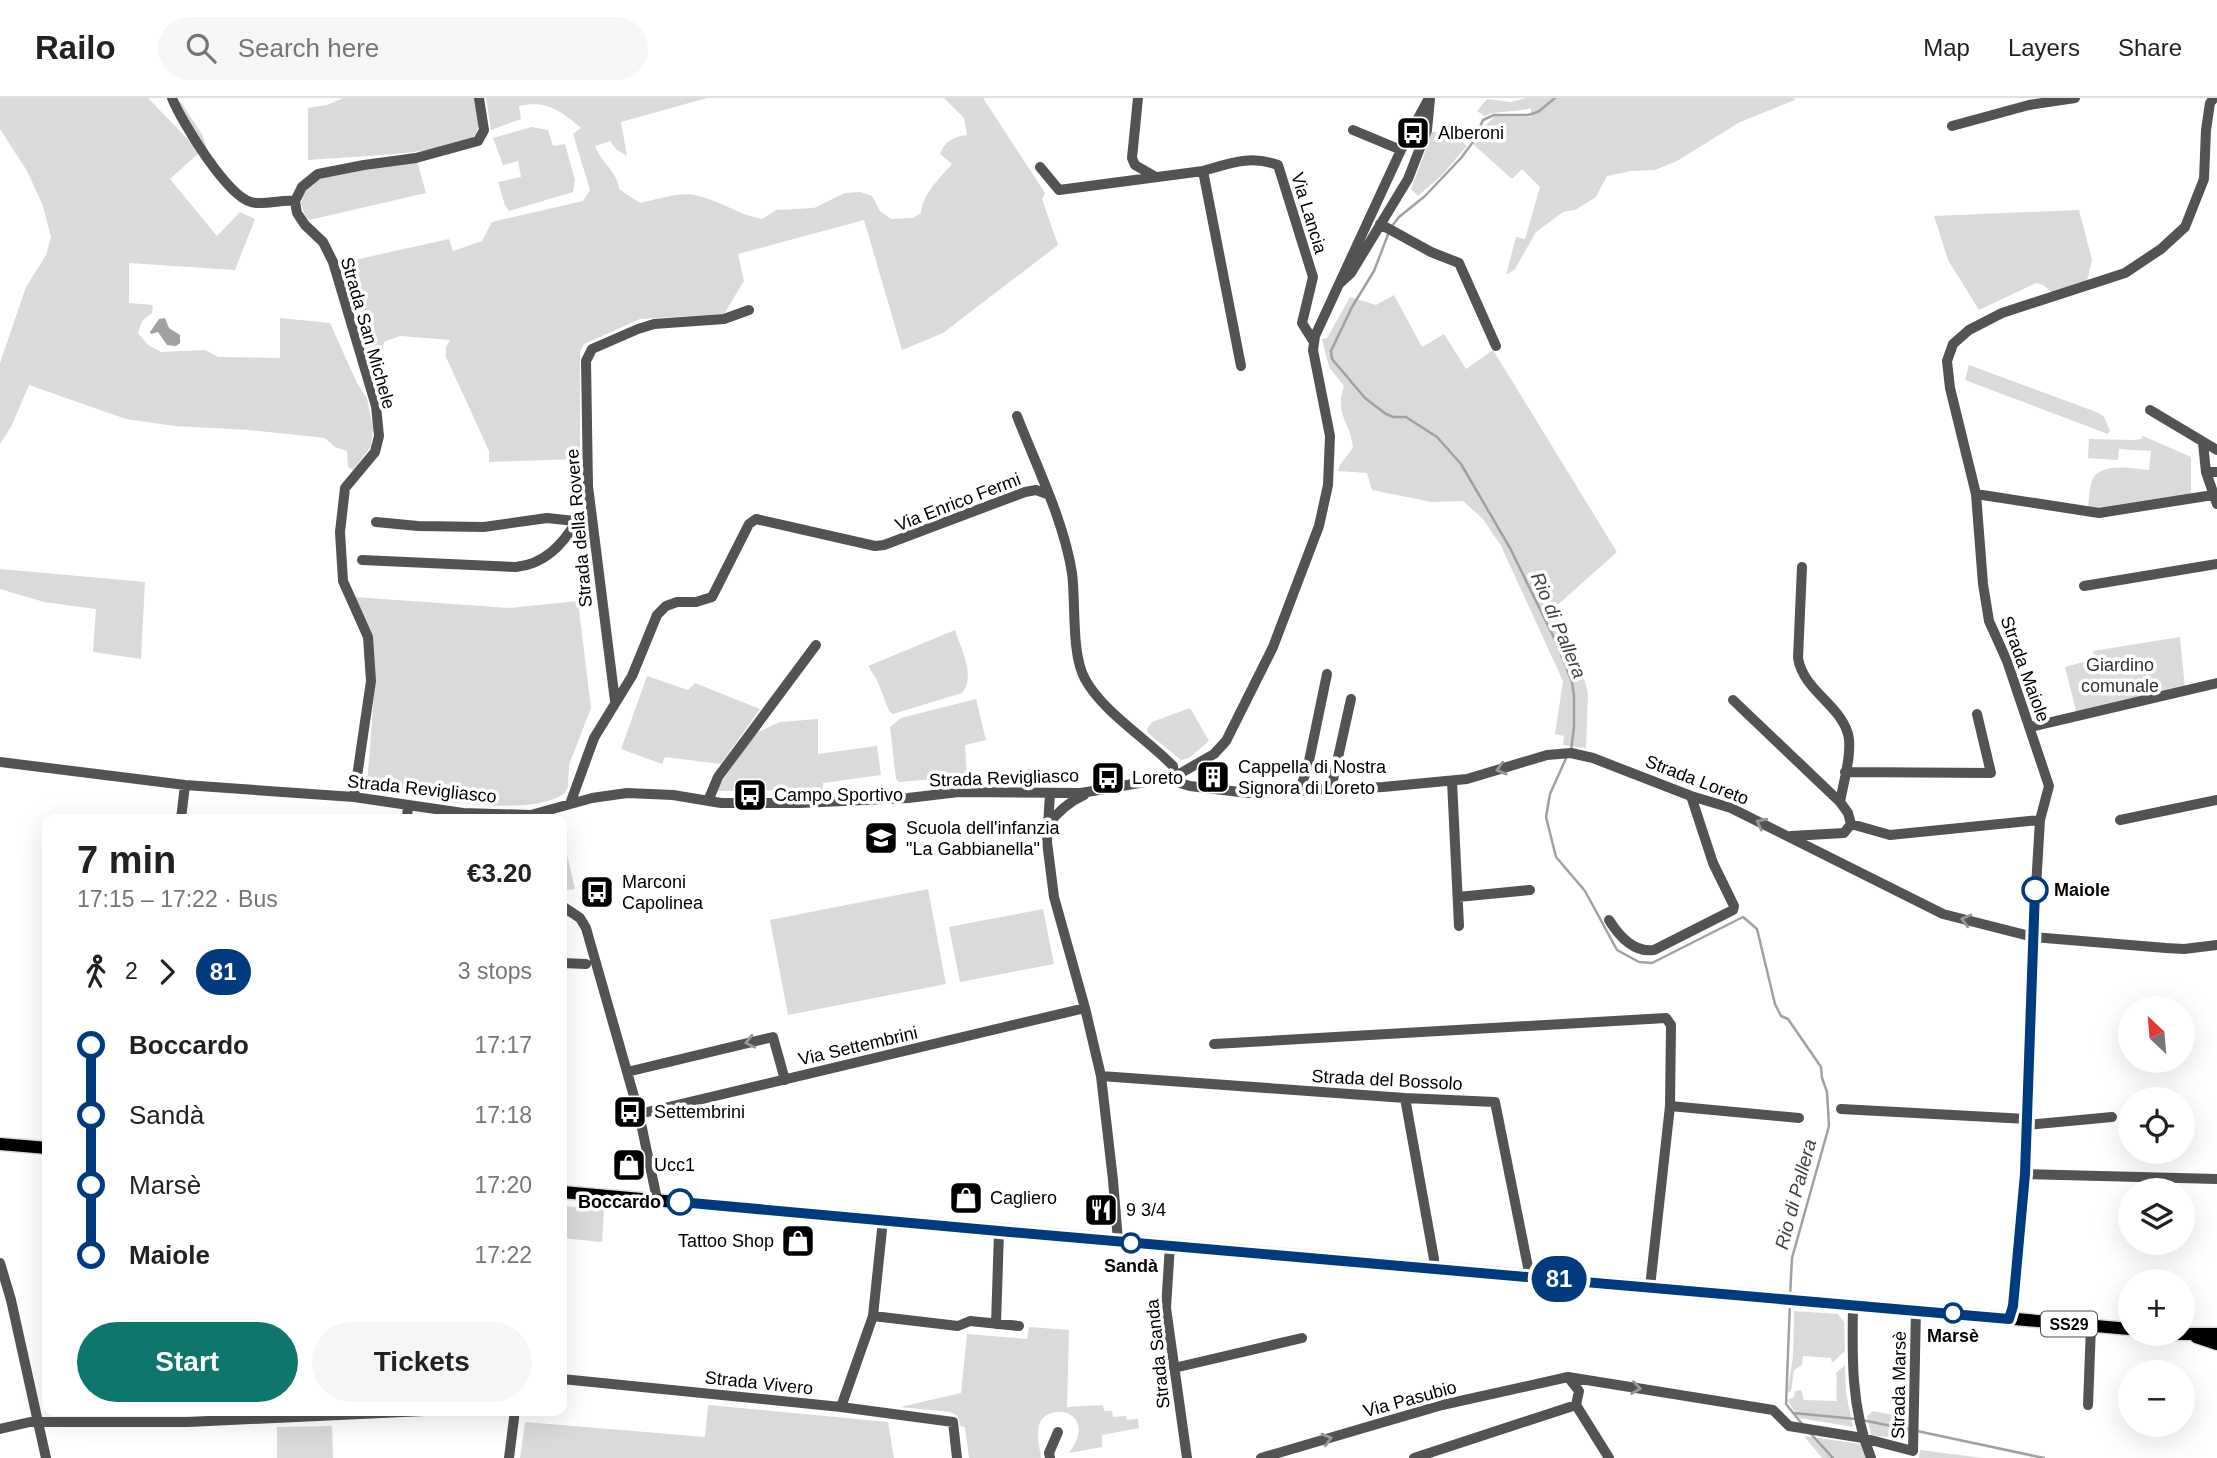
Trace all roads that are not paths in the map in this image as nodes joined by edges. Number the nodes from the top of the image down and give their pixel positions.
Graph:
1 (172, 98) edge
2 (479, 98) edge
3 (1138, 98) edge
4 (1430, 98) edge
5 (2075, 98) edge
6 (2214, 98) edge
7 (1952, 127) dead end
8 (1353, 130) dead end
9 (1401, 150) junction
10 (1040, 167) dead end
11 (1203, 171) junction
12 (1154, 176) junction
13 (295, 201) junction
14 (1387, 228) junction
15 (1337, 286) junction
16 (749, 310) dead end
17 (1314, 342) junction
18 (1496, 346) dead end
19 (1241, 366) dead end
20 (2150, 410) dead end
21 (1017, 416) dead end
22 (2203, 443) junction
23 (2217, 450) edge
24 (2212, 472) edge
25 (1047, 494) junction
26 (1976, 494) junction
27 (2215, 499) edge
28 (376, 522) dead end
29 (362, 560) dead end
30 (2217, 564) edge
31 (1802, 567) dead end
32 (2084, 586) dead end
33 (816, 645) dead end
34 (1327, 674) dead end
35 (2217, 683) edge
36 (1351, 699) dead end
37 (1733, 700) dead end
38 (615, 701) junction
39 (1977, 714) dead end
40 (2030, 727) junction
41 (0, 762) edge
42 (1845, 772) junction
43 (1174, 777) junction
44 (1452, 780) junction
45 (185, 785) junction
46 (1331, 789) junction
47 (1300, 791) junction
48 (1090, 792) junction
49 (1050, 794) junction
50 (1691, 796) junction
51 (354, 797) junction
52 (2217, 800) edge
53 (708, 801) junction
54 (1840, 802) junction
55 (570, 804) junction
56 (408, 805) junction
57 (182, 814) edge
58 (407, 814) edge
59 (480, 814) edge
60 (540, 814) edge
61 (2040, 820) junction
62 (2120, 820) dead end
63 (1851, 824) junction
64 (1048, 826) junction
65 (1787, 836) junction
66 (1530, 890) dead end
67 (1458, 897) junction
68 (567, 909) edge
69 (1609, 920) dead end
70 (1459, 926) dead end
71 (2033, 937) junction
72 (2217, 945) edge
73 (567, 963) edge
74 (586, 964) dead end
75 (1085, 1008) junction
76 (1214, 1044) dead end
77 (627, 1072) junction
78 (1101, 1076) junction
79 (785, 1080) junction
80 (1405, 1098) junction
81 (1670, 1106) junction
82 (1841, 1109) dead end
83 (639, 1114) junction
84 (2112, 1117) dead end
85 (1799, 1118) dead end
86 (2027, 1122) junction
87 (0, 1144) edge
88 (42, 1148) edge
89 (2025, 1174) junction
90 (2217, 1179) edge
91 (567, 1192) edge
92 (657, 1199) junction
93 (883, 1220) junction
94 (999, 1231) junction
95 (1118, 1241) junction
96 (1170, 1245) junction
97 (0, 1263) edge
98 (1433, 1268) junction
99 (1530, 1277) junction
100 (1650, 1287) junction
101 (11, 1300) junction
102 (1853, 1305) junction
103 (0, 1307) edge
104 (1916, 1309) junction
105 (873, 1316) junction
106 (2009, 1319) junction
107 (996, 1324) junction
108 (1019, 1326) dead end
109 (2091, 1326) junction
110 (2118, 1328) edge
111 (2217, 1334) edge
112 (2195, 1335) edge
113 (2195, 1336) edge
114 (1302, 1338) dead end
115 (2217, 1344) edge
116 (1174, 1368) junction
117 (1568, 1377) junction
118 (567, 1380) edge
119 (1576, 1405) junction
120 (2088, 1405) dead end
121 (842, 1407) junction
122 (198, 1416) edge
123 (514, 1416) edge
124 (40, 1423) junction
125 (0, 1429) edge
126 (1058, 1432) dead end
127 (1862, 1434) junction
128 (46, 1458) edge
129 (509, 1458) edge
130 (957, 1458) edge
131 (1050, 1458) edge
132 (1186, 1458) edge
133 (1261, 1458) edge
134 (1414, 1458) edge
135 (1609, 1458) edge
136 (1871, 1458) edge

1 - 13 street
2 - 13 street
3 - 12 street
4 - 9 street, Strada Revigliasco
4 - 14 street, Strada Revigliasco
5 - 7 street
6 - 26 street, Strada Maiole
8 - 9 street
9 - 15 street, Strada Revigliasco
10 - 12 street, Via Lancia
11 - 12 street, Via Lancia
11 - 17 street, Via Lancia
11 - 19 street
13 - 51 street, Strada San Michele
14 - 15 street, Strada Revigliasco
14 - 18 street
15 - 17 street, Strada Revigliasco
16 - 38 street, Strada della Rovere
17 - 43 street, Strada Revigliasco
20 - 22 street
21 - 25 street
22 - 23 street
22 - 24 street
24 - 27 street
25 - 38 street, Via Enrico Fermi
25 - 43 street
26 - 27 street
26 - 40 street, Strada Maiole
28 - 29 street
30 - 32 street
31 - 42 street
33 - 53 street
34 - 47 street
35 - 40 street
36 - 46 street
37 - 54 street
38 - 55 street
39 - 42 street
40 - 61 street, Strada Maiole
41 - 45 street, Strada Revigliasco
42 - 54 street
43 - 47 street, Strada Loreto
43 - 48 street, Strada Revigliasco
44 - 46 street, Strada Loreto
50 -> 44 street, Strada Loreto
44 - 67 street
45 - 51 street, Strada Revigliasco
45 - 57 street
46 - 47 street, Strada Loreto
48 - 49 street, Strada Revigliasco
48 - 64 street
49 - 53 street, Strada Revigliasco
49 - 64 street
65 -> 50 street, Strada Loreto
50 - 69 street
51 - 56 street, Strada Revigliasco
52 - 62 street
53 - 55 street, Strada Revigliasco
54 - 63 street
55 - 60 street, Strada Revigliasco
56 - 58 street
56 - 59 street, Strada Revigliasco
61 - 63 street
61 - 71 street, Strada Maiole
63 - 65 street
64 - 75 street
71 -> 65 street, Strada Loreto
66 - 67 street
67 - 70 street
68 - 77 street
71 - 72 street, Strada Loreto
71 - 86 street, Strada Maiole
73 - 74 street
75 - 78 street
75 - 79 street, Via Settembrini
76 - 81 street
79 -> 77 street
77 - 83 street
78 - 80 street, Strada del Bossolo
78 - 95 street
79 - 83 street, Via Settembrini
80 - 98 street
80 - 99 street, Strada del Bossolo
81 - 85 street
81 - 100 street
82 - 86 street
83 - 92 street
84 - 86 street
86 - 89 street, Strada Maiole
87 - 88 main road
89 - 90 street
89 - 106 street, Strada Maiole
91 - 92 main road, SS29
92 - 93 main road, SS29
93 - 94 main road, SS29
93 - 105 street
94 - 95 main road, SS29
94 - 107 street
95 - 96 main road, SS29
96 - 98 main road, SS29
96 - 116 street, Strada Sanda
97 - 101 street
98 - 99 main road, SS29
99 - 100 main road, SS29
100 - 102 main road, SS29
101 - 103 street
101 - 124 street
102 - 104 main road, SS29
102 - 127 street, Strada Marsè
104 - 106 main road, SS29
104 - 127 street, Strada Marsè
105 - 107 street
105 - 121 street
106 - 109 main road, SS29
107 - 108 street
109 - 110 main road, SS29
109 - 120 street
111 - 112 main road
113 - 115 main road
114 - 116 street
116 - 132 street, Strada Sanda
117 - 119 street
117 -> 127 street, Via Pasubio
133 -> 117 street, Via Pasubio
118 - 121 street, Strada Vivero
119 - 134 street
119 - 135 street
121 - 130 street, Strada Vivero
122 - 124 street
123 - 129 street
124 - 125 street
124 - 128 street
126 - 131 street
127 - 136 street, Strada Marsè

